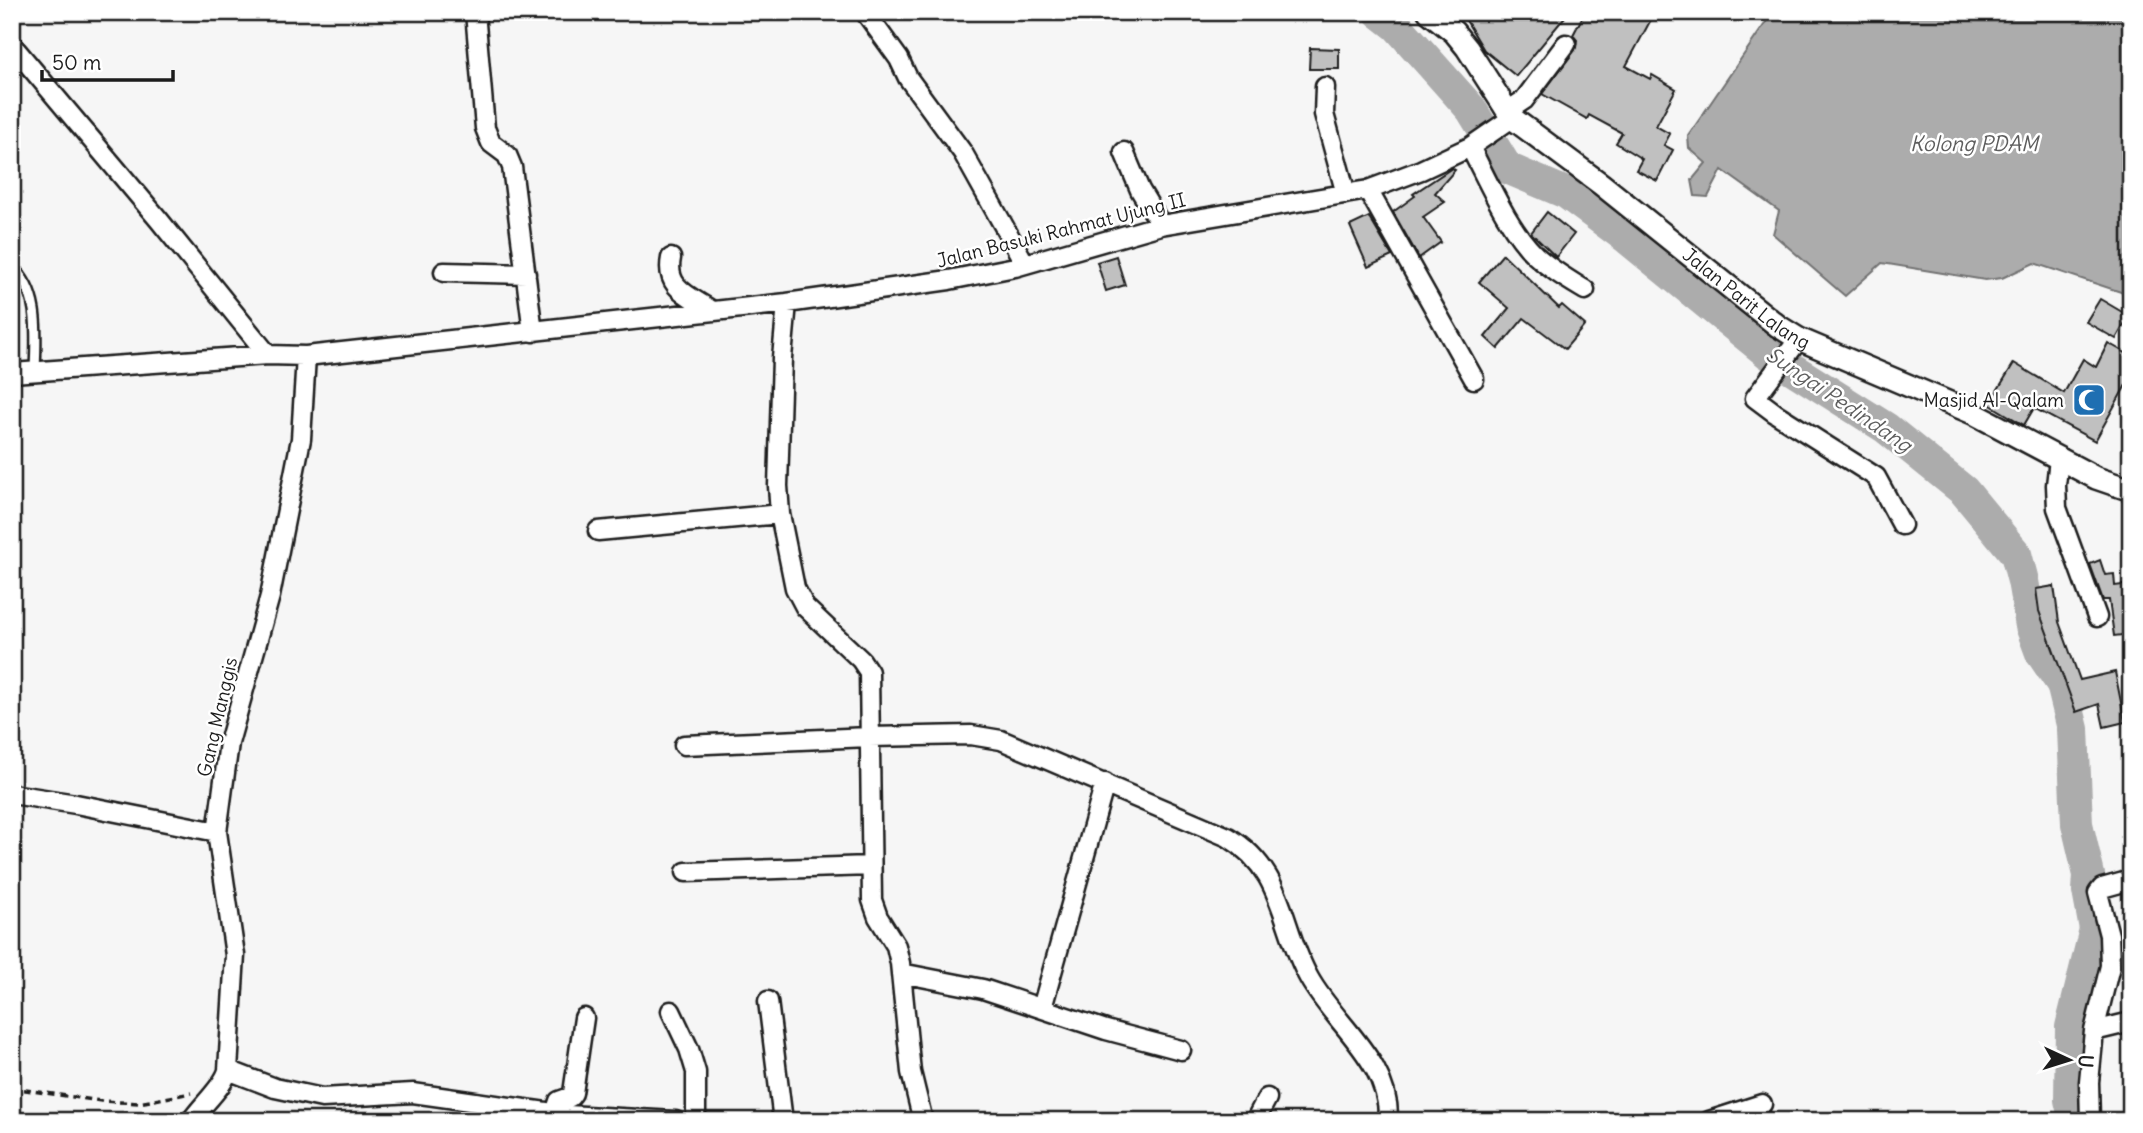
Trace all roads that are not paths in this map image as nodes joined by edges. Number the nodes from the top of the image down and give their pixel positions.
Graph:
1 (475, 12) edge
2 (865, 12) edge
3 (1438, 14) edge
4 (1566, 44) dead end
5 (12, 45) edge
6 (1325, 87) dead end
7 (1508, 113) junction
8 (1473, 145) junction
9 (1124, 152) dead end
10 (1368, 190) junction
11 (1346, 194) junction
12 (1161, 225) junction
13 (671, 258) dead end
14 (1025, 264) junction
15 (12, 267) edge
16 (444, 272) dead end
17 (526, 274) junction
18 (1585, 290) dead end
19 (787, 303) junction
20 (711, 310) junction
21 (533, 332) junction
22 (1795, 345) junction
23 (268, 355) junction
24 (306, 356) junction
25 (35, 371) junction
26 (12, 373) edge
27 (1474, 379) dead end
28 (2059, 459) junction
29 (2131, 490) edge
30 (780, 513) junction
31 (1902, 525) dead end
32 (598, 531) dead end
33 (2097, 617) dead end
34 (869, 737) junction
35 (684, 746) dead end
36 (1105, 783) junction
37 (12, 794) edge
38 (216, 832) junction
39 (871, 866) junction
40 (685, 872) dead end
41 (2131, 880) edge
42 (901, 972) junction
43 (768, 1001) dead end
44 (1042, 1008) junction
45 (671, 1011) dead end
46 (584, 1018) dead end
47 (2131, 1022) edge
48 (2094, 1031) junction
49 (1181, 1050) dead end
50 (228, 1070) junction
51 (1267, 1098) dead end
52 (1762, 1104) dead end
53 (562, 1116) edge
54 (191, 1121) edge
55 (675, 1121) edge
56 (696, 1121) edge
57 (783, 1121) edge
58 (923, 1121) edge
59 (1255, 1121) edge
60 (1390, 1121) edge
61 (1709, 1121) edge
62 (2090, 1121) edge

1 - 17 street
2 - 14 street
3 - 7 street, Jalan Parit Lalang
4 - 7 street, Jalan Basuki Rahmat Ujung II
5 - 23 street
6 - 11 street
7 - 8 street, Jalan Basuki Rahmat Ujung II
7 - 22 street, Jalan Parit Lalang
8 - 10 street, Jalan Basuki Rahmat Ujung II
8 - 18 street
9 - 12 street
10 - 11 street, Jalan Basuki Rahmat Ujung II
10 - 27 street
11 - 12 street, Jalan Basuki Rahmat Ujung II
12 - 14 street, Jalan Basuki Rahmat Ujung II
13 - 20 street
14 - 19 street, Jalan Basuki Rahmat Ujung II
15 - 25 lane
16 - 17 street
17 - 21 street
19 - 20 street, Jalan Basuki Rahmat Ujung II
19 - 30 street
20 - 21 street, Jalan Basuki Rahmat Ujung II
21 - 24 street, Jalan Basuki Rahmat Ujung II
22 - 28 street, Jalan Parit Lalang
22 - 31 street
23 - 24 street, Jalan Basuki Rahmat Ujung II
23 - 25 street, Jalan Basuki Rahmat Ujung II
24 - 38 street, Gang Manggis
25 - 26 street, Jalan Basuki Rahmat Ujung II
28 - 29 street, Jalan Parit Lalang
28 - 33 street
30 - 32 street
30 - 34 street
34 - 35 street
34 - 36 street
34 - 39 street
36 - 44 street
36 - 60 street
37 - 38 street
38 - 50 street, Gang Manggis
39 - 40 street
39 - 42 street
41 - 48 street
42 - 44 street
42 - 58 street
43 - 57 street
44 - 49 street
45 - 56 street
46 - 53 street
47 - 48 street
48 - 62 street
50 - 53 street
50 - 54 street, Gang Manggis
51 - 59 street
52 - 61 street
53 - 55 street

